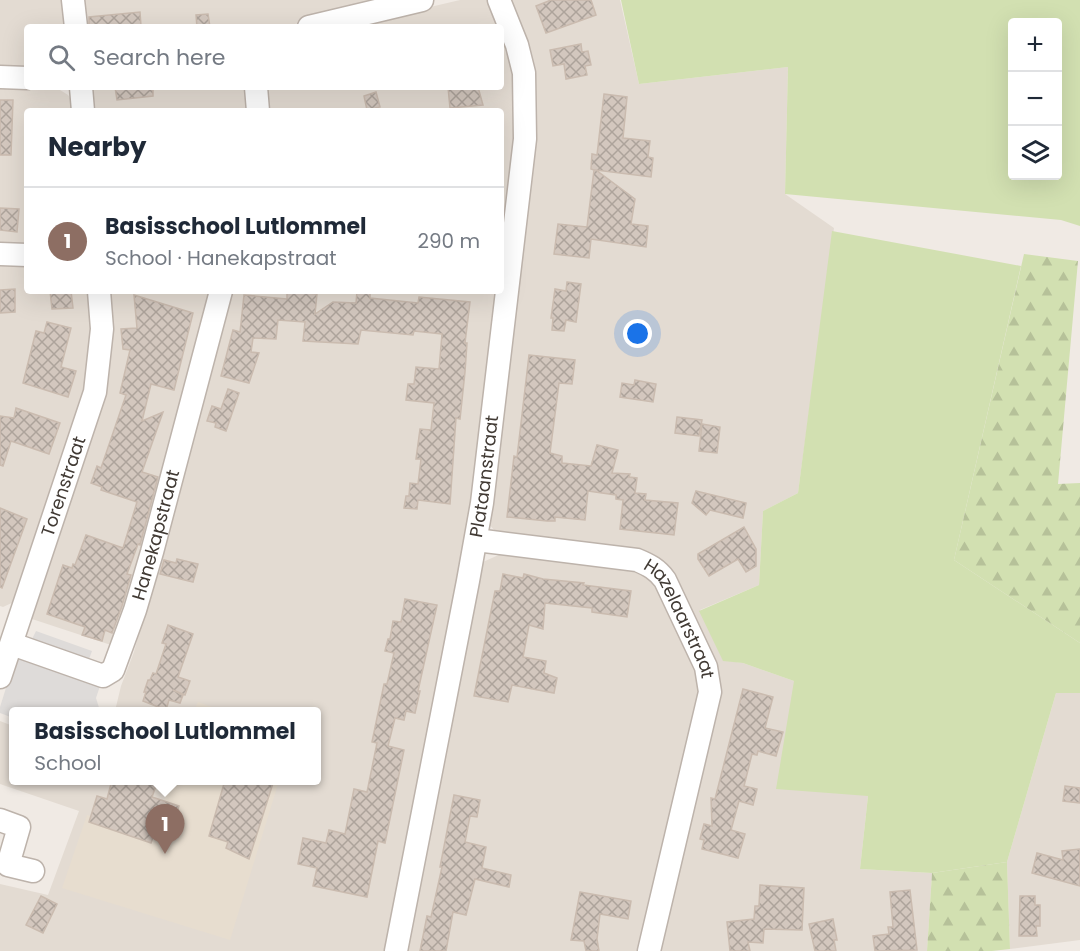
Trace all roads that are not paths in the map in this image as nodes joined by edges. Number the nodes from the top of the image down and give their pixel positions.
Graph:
1 (73, 0) edge
2 (422, 0) edge
3 (499, 0) edge
4 (76, 24) edge
5 (322, 24) edge
6 (0, 77) edge
7 (24, 78) edge
8 (81, 90) edge
9 (256, 90) edge
10 (83, 108) edge
11 (258, 108) edge
12 (0, 254) edge
13 (24, 255) edge
14 (505, 281) edge
15 (99, 294) edge
16 (220, 294) edge
17 (504, 294) edge
18 (476, 540) junction
19 (10, 619) edge
20 (12, 644) junction
21 (0, 676) edge
22 (0, 820) edge
23 (33, 871) dead end
24 (396, 951) edge
25 (649, 951) edge

1 - 4 street
2 - 5 street
3 - 14 street, Plataanstraat
6 - 7 street
8 - 10 street
9 - 11 street
12 - 13 street
15 - 19 street, Torenstraat
16 - 20 street, Hanekapstraat
17 - 18 street, Plataanstraat
18 - 24 street, Plataanstraat
18 - 25 street, Hazelaarstraat
19 - 20 street, Torenstraat
20 - 21 street, Torenstraat
22 - 23 street

